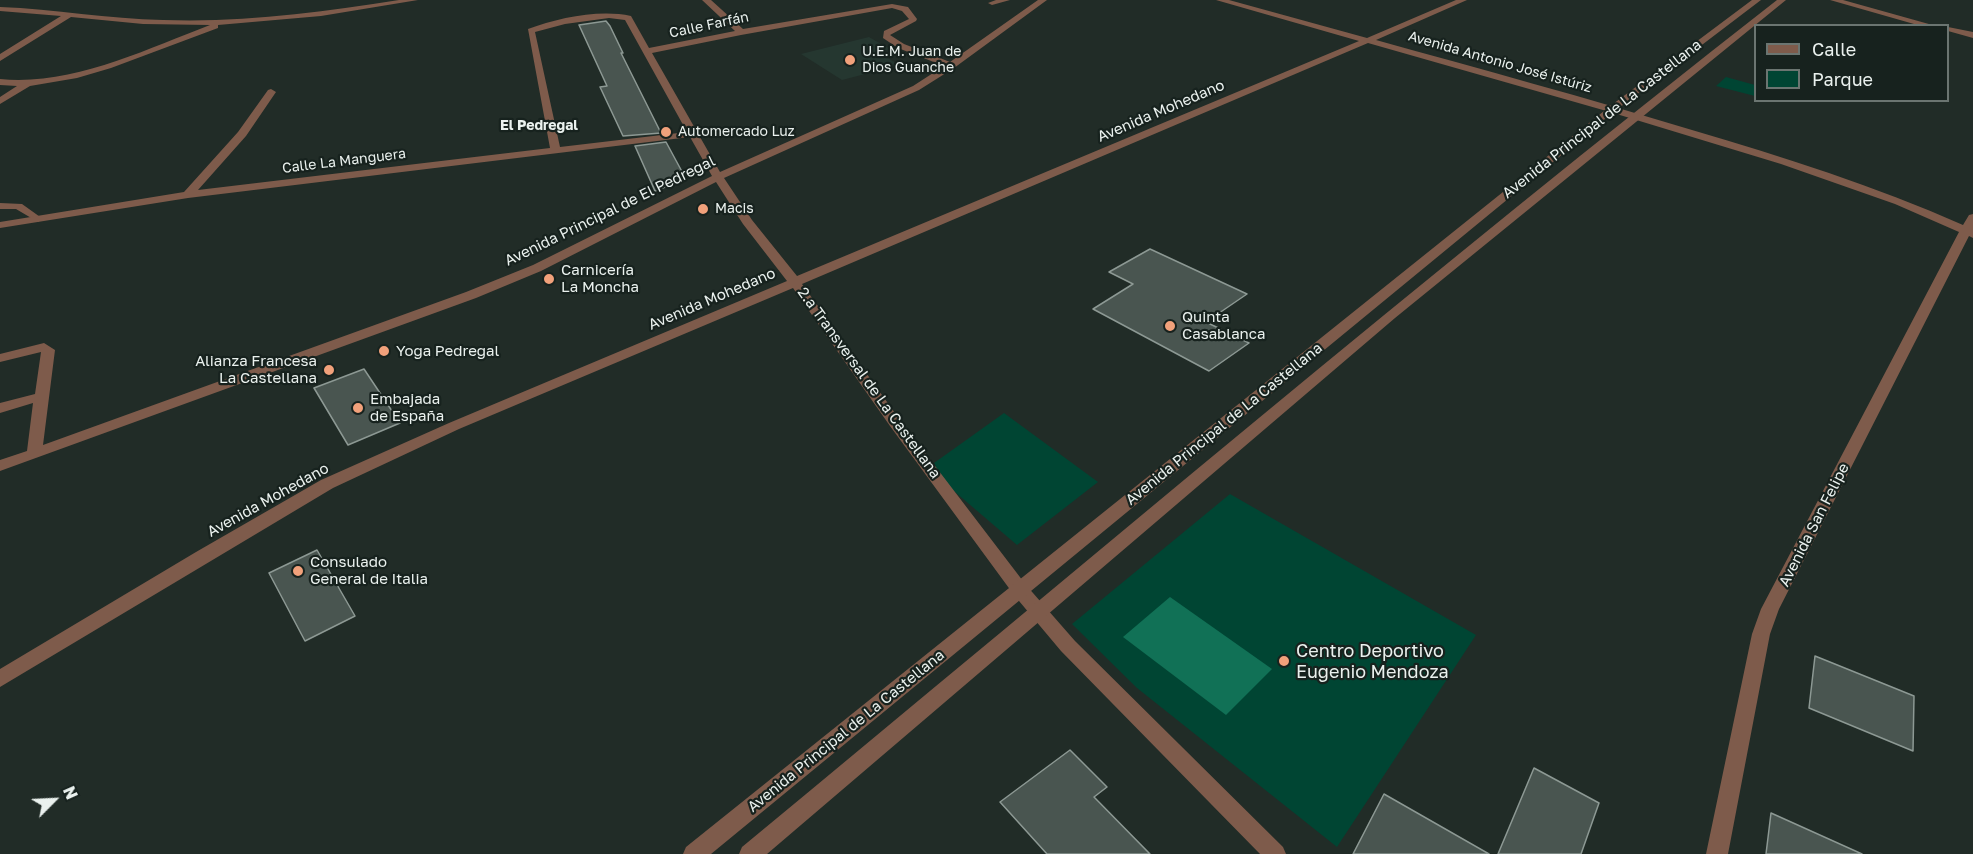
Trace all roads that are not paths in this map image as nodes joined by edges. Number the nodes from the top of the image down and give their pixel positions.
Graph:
1 (4, 0) edge
2 (414, 0) edge
3 (706, 0) edge
4 (1006, 0) edge
5 (1043, 0) edge
6 (1220, 0) edge
7 (1463, 0) edge
8 (1757, 0) edge
9 (1782, 0) edge
10 (1834, 0) edge
11 (0, 1) edge
12 (895, 3) edge
13 (992, 3) dead end
14 (0, 9) edge
15 (70, 14) junction
16 (227, 21) junction
17 (1924, 24) edge
18 (1949, 29) edge
19 (741, 32) junction
20 (1973, 35) edge
21 (1370, 41) junction
22 (649, 51) junction
23 (0, 58) edge
24 (951, 66) junction
25 (0, 82) edge
26 (26, 85) junction
27 (271, 92) dead end
28 (0, 101) edge
29 (1612, 109) junction
30 (1634, 115) junction
31 (692, 134) junction
32 (556, 150) junction
33 (718, 177) junction
34 (188, 195) junction
35 (0, 206) edge
36 (38, 219) junction
37 (0, 225) edge
38 (1971, 227) edge
39 (795, 282) junction
40 (0, 358) edge
41 (40, 397) junction
42 (0, 408) edge
43 (34, 453) junction
44 (0, 466) edge
45 (1020, 590) junction
46 (1039, 610) junction
47 (0, 679) edge
48 (694, 854) edge
49 (750, 854) edge
50 (1275, 854) edge
51 (1717, 854) edge

1 - 11 street
2 - 16 street
3 - 19 street
4 - 13 lane
5 - 24 street, Avenida Principal de El Pedregal
6 - 21 street, Avenida Antonio José Istúriz
7 - 21 street, Avenida Mohedano
8 - 29 street, Avenida Principal de La Castellana
9 - 30 street, Avenida Principal de La Castellana
10 - 17 street
12 - 19 street, Calle Farfán
12 - 24 street, Calle Farfán
14 - 15 street
15 - 16 street
15 - 23 street
16 - 26 street
18 - 20 street
19 - 22 street, Calle Farfán
21 - 29 street, Avenida Antonio José Istúriz
21 - 39 street, Avenida Mohedano
22 - 31 street, 2.ª Transversal de La Castellana
22 - 32 street, 2.ª Transversal de La Castellana
24 - 33 street, Avenida Principal de El Pedregal
25 - 26 street
26 - 28 street
27 - 34 street
29 - 30 street, Avenida Antonio José Istúriz
29 - 45 street, Avenida Principal de La Castellana
30 - 38 street, Avenida Antonio José Istúriz
30 - 46 street, Avenida Principal de La Castellana
31 - 32 street, Calle La Manguera
31 - 33 street, 2.ª Transversal de La Castellana
32 - 34 street, Calle La Manguera
33 - 39 street, 2.ª Transversal de La Castellana
33 - 43 street, Avenida Principal de El Pedregal
34 - 36 street, Calle La Manguera
35 - 36 lane
36 - 37 street, Calle La Manguera
38 - 51 street, Avenida San Felipe
39 - 45 street, 2.ª Transversal de La Castellana
39 - 47 street, Avenida Mohedano
40 - 41 street
41 - 42 street
41 - 43 street
43 - 44 street, Avenida Principal de El Pedregal
45 - 46 street, 2.ª Transversal de La Castellana
45 - 48 street, Avenida Principal de La Castellana
46 - 49 street, Avenida Principal de La Castellana
46 - 50 street, 2.ª Transversal de La Castellana

